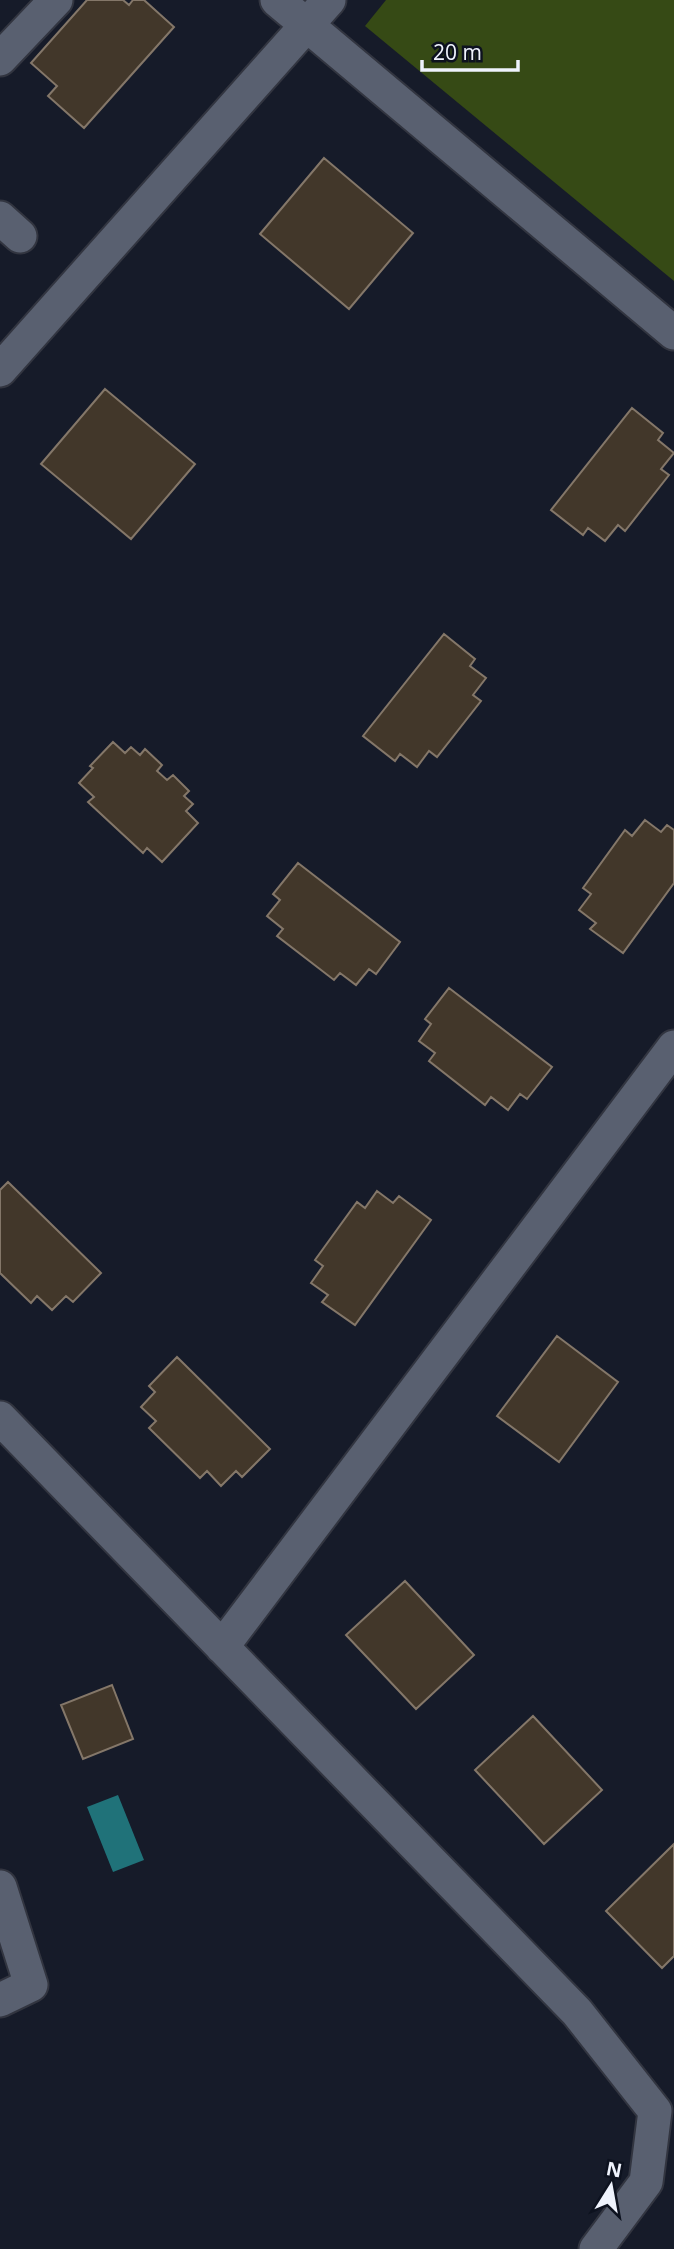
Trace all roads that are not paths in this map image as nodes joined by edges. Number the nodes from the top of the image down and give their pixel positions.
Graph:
1 (56, 0) edge
2 (276, 0) edge
3 (329, 0) edge
4 (307, 25) junction
5 (0, 59) edge
6 (674, 333) edge
7 (0, 370) edge
8 (674, 1047) edge
9 (0, 1419) edge
10 (222, 1647) junction
11 (0, 1886) edge
12 (0, 2000) edge
13 (665, 2101) edge
14 (596, 2249) edge

1 - 5 street
2 - 4 street
3 - 4 street
4 - 6 street
4 - 7 street
8 - 10 street
9 - 10 street
10 - 13 street
11 - 12 street
13 - 14 street

